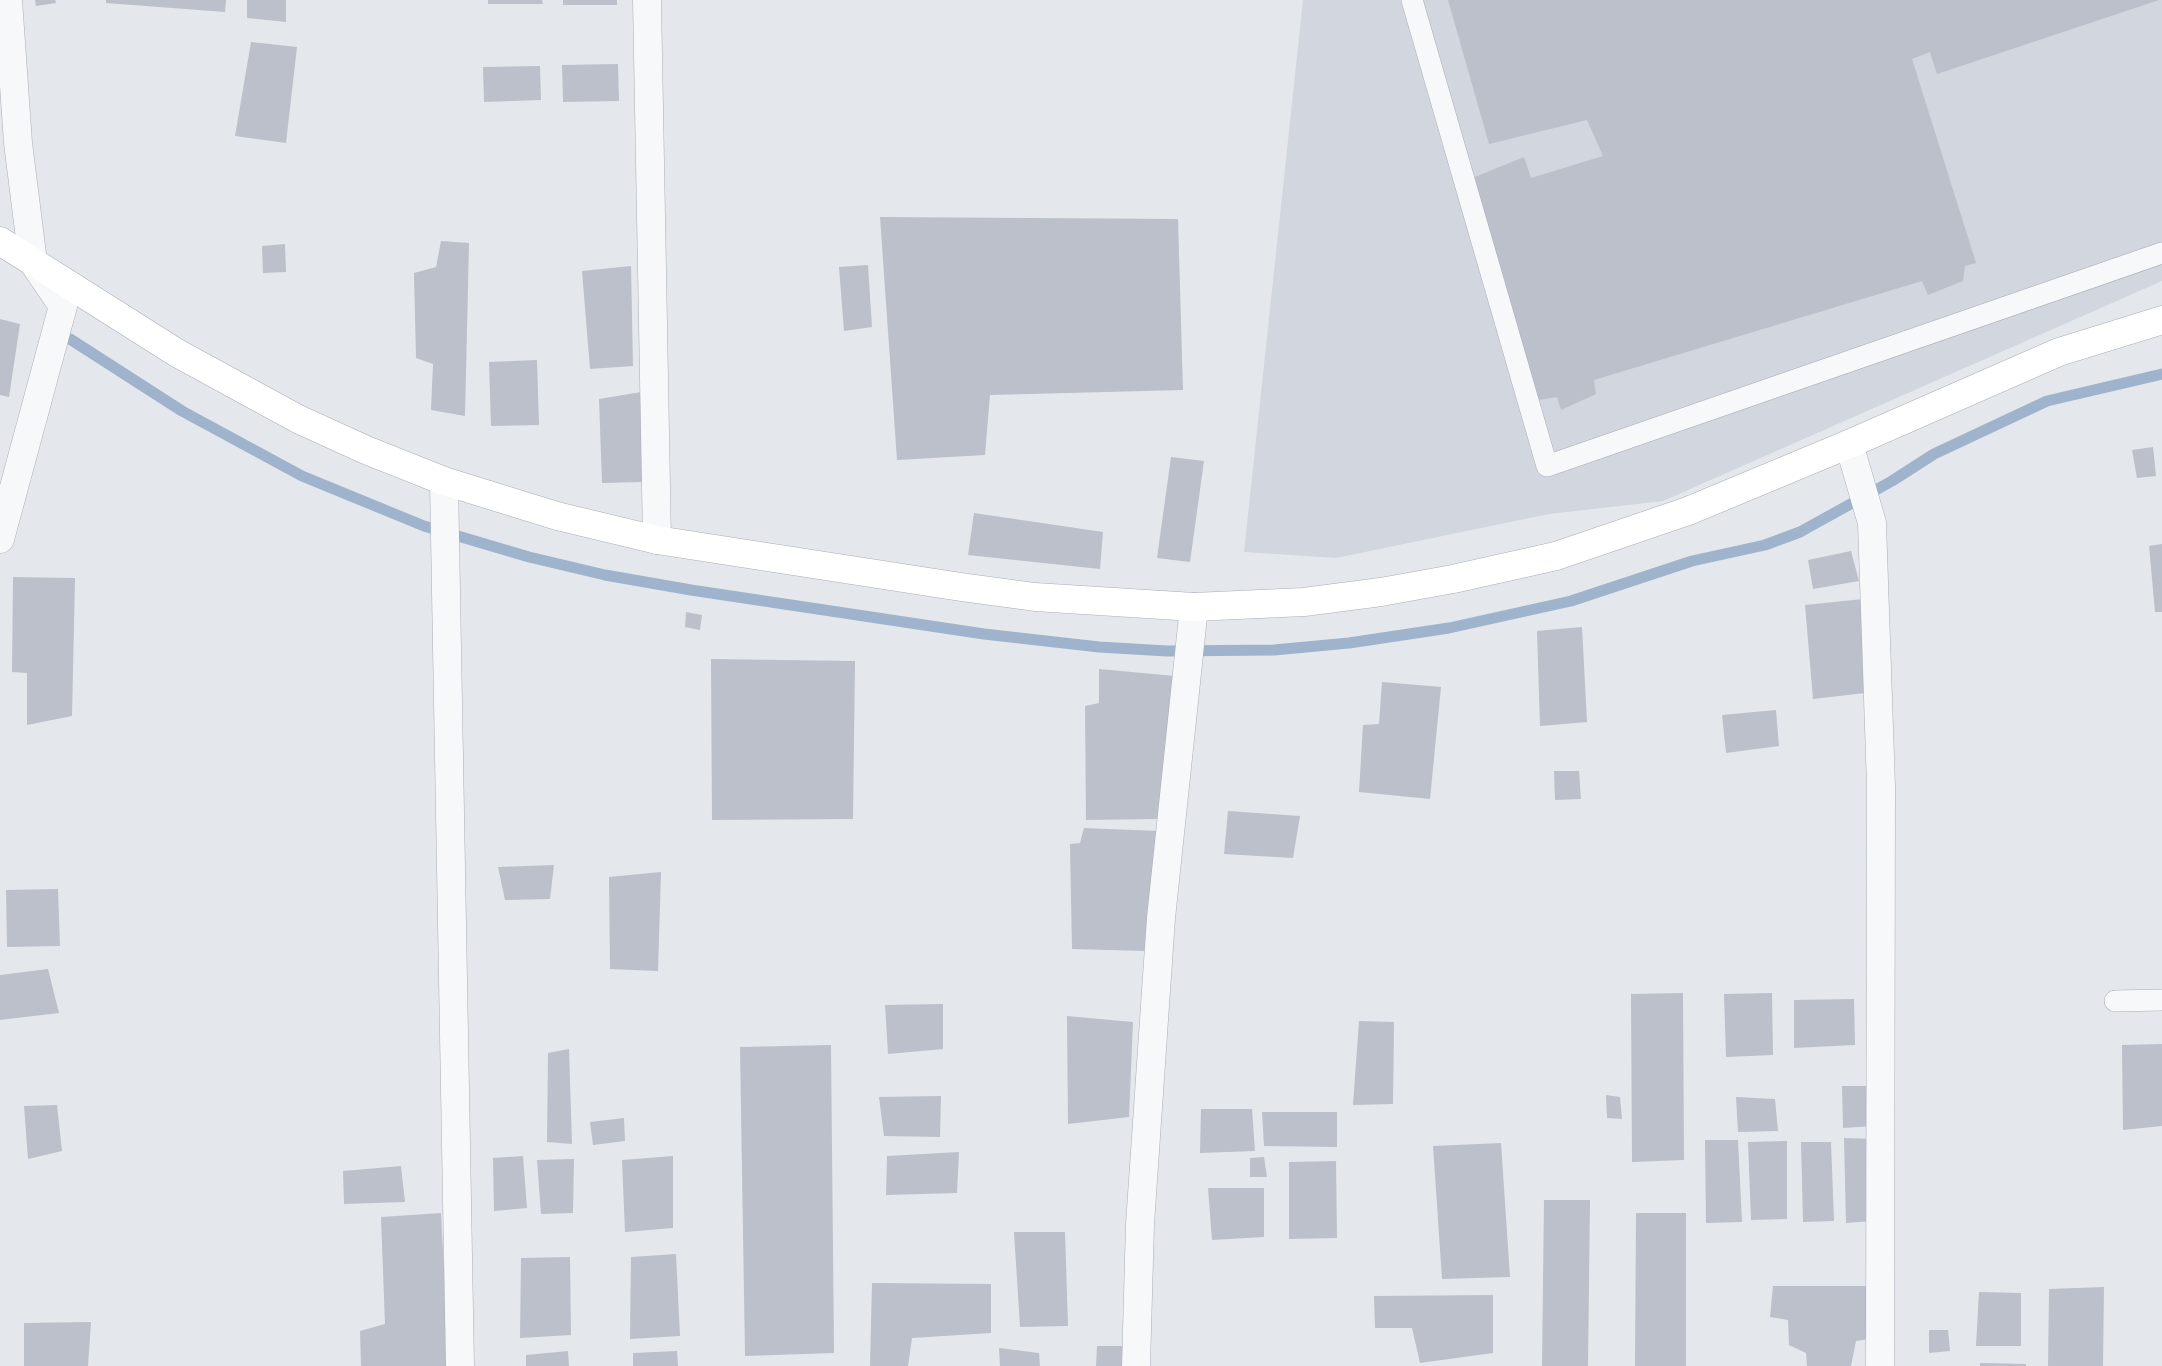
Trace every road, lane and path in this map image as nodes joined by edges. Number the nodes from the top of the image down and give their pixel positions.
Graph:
1 (8, 0) edge
2 (646, 0) edge
3 (1412, 0) edge
4 (0, 241) edge
5 (2162, 254) edge
6 (33, 262) junction
7 (2162, 320) edge
8 (1849, 444) junction
9 (444, 481) junction
10 (0, 539) edge
11 (657, 540) junction
12 (1194, 607) junction
13 (2162, 1000) edge
14 (2115, 1001) dead end
15 (460, 1366) edge
16 (1136, 1366) edge
17 (1880, 1366) edge

1 - 6 street
2 - 11 street
3 - 5 lane
4 - 6 street
6 - 9 street
6 - 10 street
7 - 8 street
8 - 12 street
8 - 17 street
9 - 11 street
9 - 15 street
11 - 12 street
12 - 16 street
13 - 14 lane

